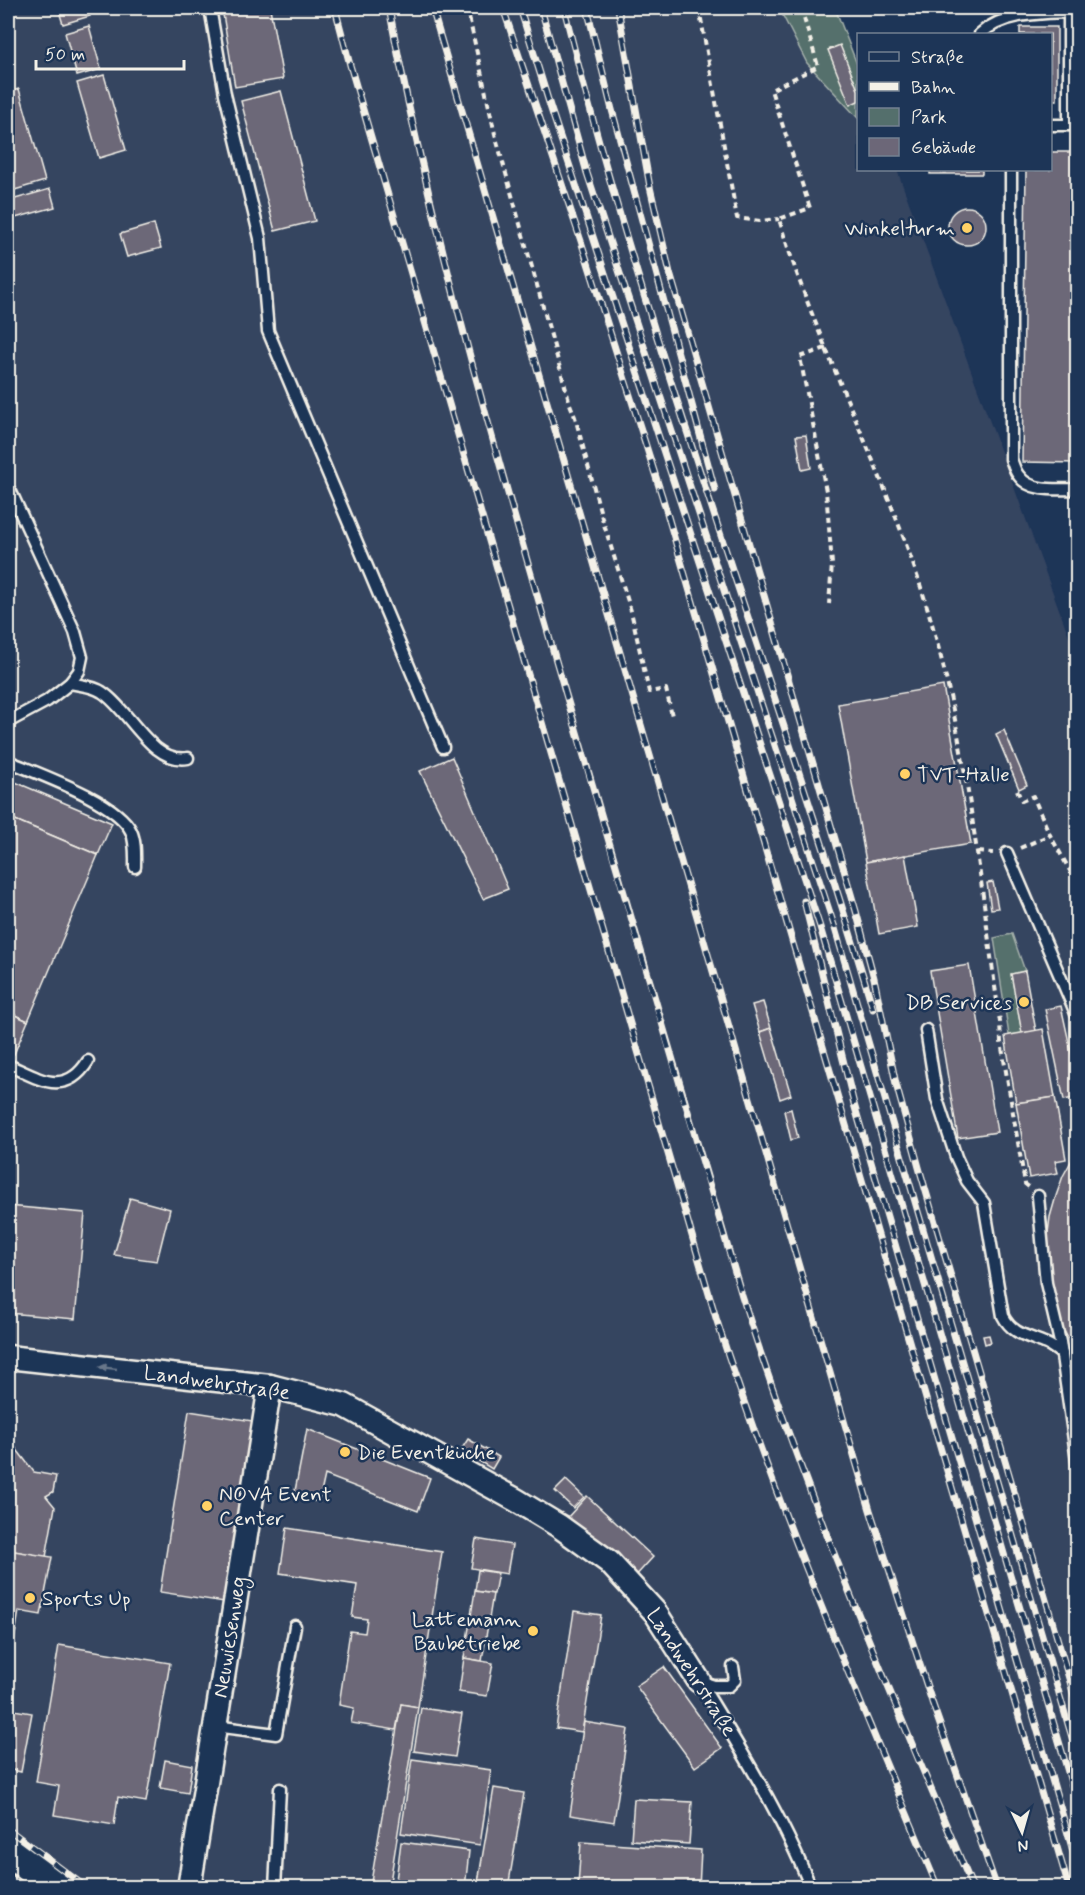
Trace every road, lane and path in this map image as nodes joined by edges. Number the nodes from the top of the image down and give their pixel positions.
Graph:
1 (210, 8) edge
2 (467, 8) edge
3 (699, 8) edge
4 (801, 8) edge
5 (1069, 10) edge
6 (981, 33) edge
7 (1052, 125) edge
8 (1073, 125) edge
9 (1011, 171) edge
10 (779, 219) junction
11 (826, 348) junction
12 (1077, 489) edge
13 (11, 492) dead end
14 (830, 604) dead end
15 (70, 683) junction
16 (672, 716) dead end
17 (8, 722) edge
18 (443, 747) dead end
19 (188, 758) dead end
20 (8, 761) edge
21 (1017, 790) dead end
22 (1007, 853) dead end
23 (135, 867) dead end
24 (1077, 885) edge
25 (1077, 1018) edge
26 (926, 1030) dead end
27 (88, 1061) dead end
28 (8, 1065) edge
29 (1038, 1196) joint
30 (1062, 1354) junction
31 (8, 1357) edge
32 (270, 1386) junction
33 (1077, 1468) edge
34 (295, 1626) dead end
35 (734, 1667) dead end
36 (699, 1681) junction
37 (215, 1726) junction
38 (280, 1789) dead end
39 (8, 1849) edge
40 (59, 1887) edge
41 (189, 1887) edge
42 (275, 1887) edge
43 (811, 1887) edge

1 - 18 lane
2 - 16 path
3 - 10 path
4 - 10 path
5 - 6 lane
5 - 8 lane
7 - 8 lane
9 - 12 lane
10 - 11 path
11 - 14 path
11 - 29 path
13 - 15 lane
15 - 17 lane
15 - 19 lane
20 - 23 lane
21 - 24 path
22 - 25 lane
26 - 30 lane
27 - 28 lane
29 - 30 lane
30 - 33 lane
32 -> 31 street, Landwehrstraße
32 - 36 street, Landwehrstraße
32 - 37 street, Neuwiesenweg
34 - 37 lane
35 - 36 lane
36 - 43 lane, Landwehrstraße
37 - 41 street, Neuwiesenweg
38 - 42 lane
39 - 40 street

